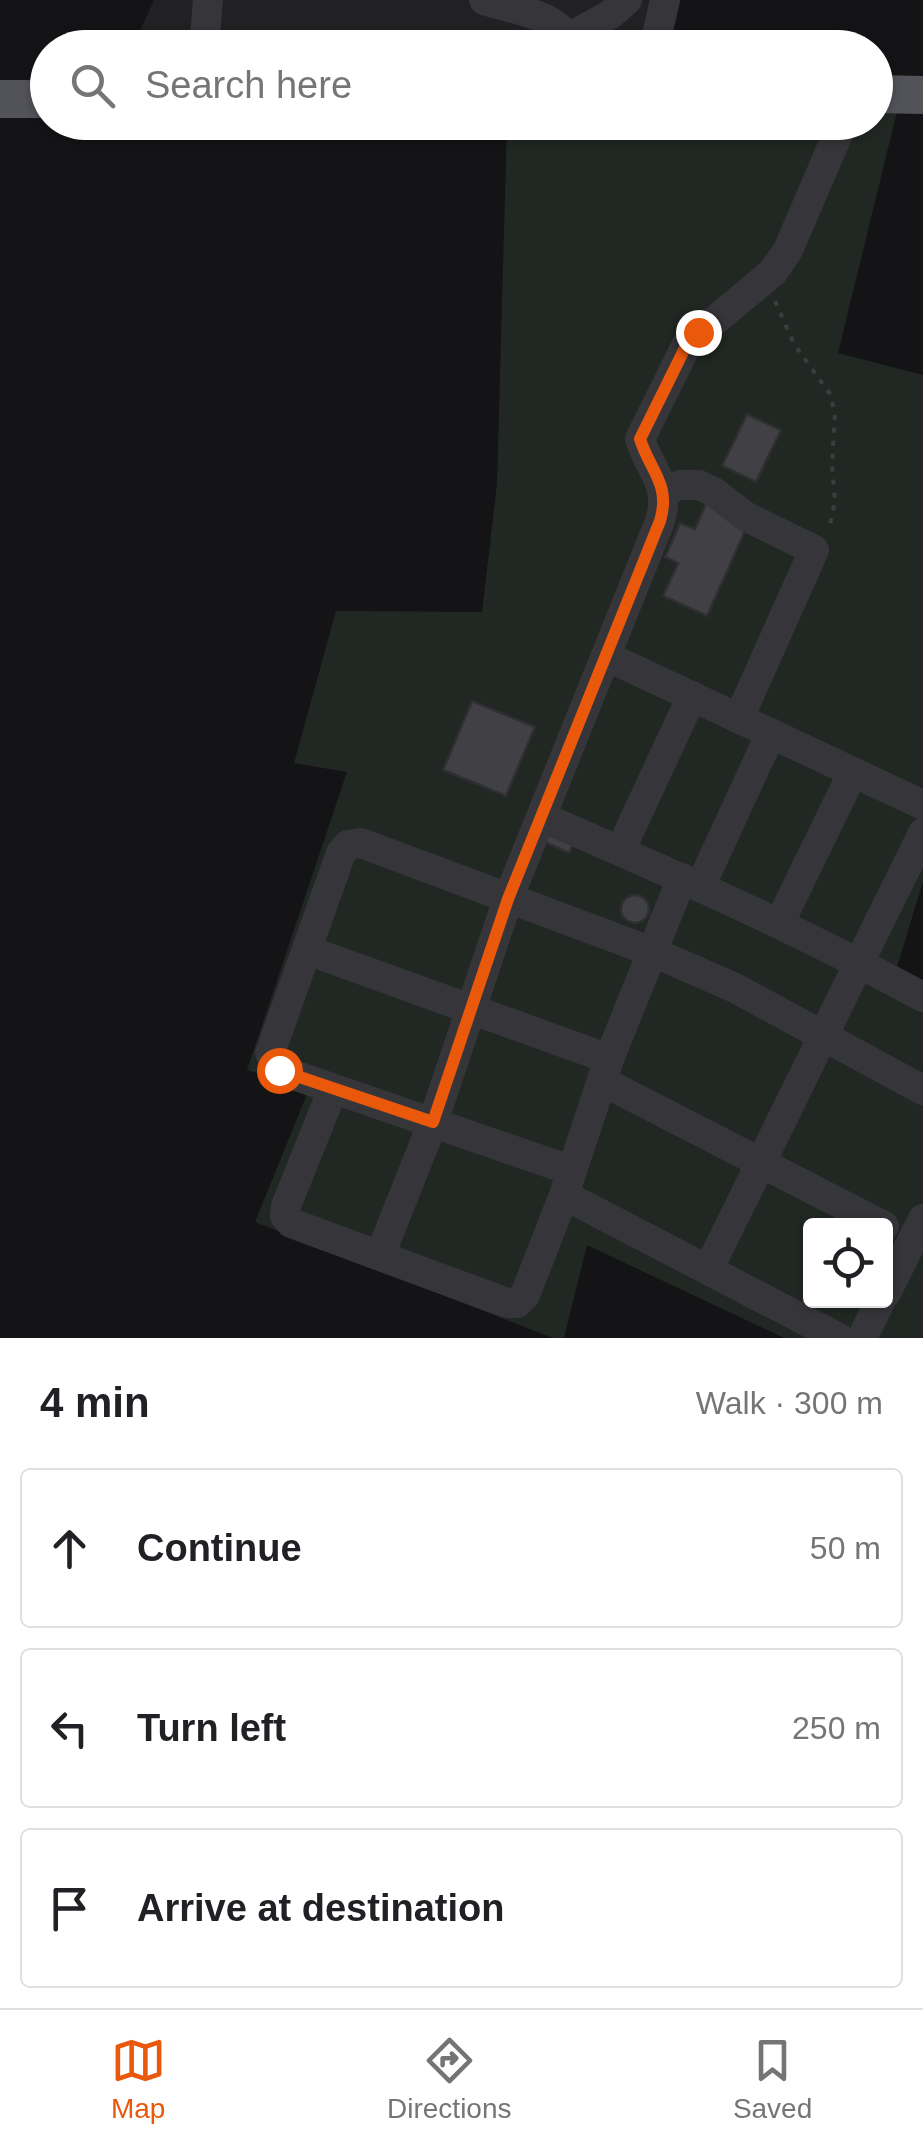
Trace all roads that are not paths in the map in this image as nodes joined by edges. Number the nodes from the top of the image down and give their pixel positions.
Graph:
1 (208, 0) edge
2 (484, 0) edge
3 (627, 0) edge
4 (665, 0) edge
5 (206, 30) edge
6 (557, 30) edge
7 (589, 30) edge
8 (658, 30) edge
9 (893, 95) edge
10 (923, 96) edge
11 (30, 101) edge
12 (3, 105) edge
13 (835, 140) edge
14 (664, 492) junction
15 (608, 657) junction
16 (692, 696) junction
17 (738, 718) junction
18 (771, 733) junction
19 (852, 774) junction
20 (923, 805) edge
21 (542, 817) junction
22 (923, 832) edge
23 (620, 851) junction
24 (691, 882) junction
25 (508, 899) junction
26 (779, 924) junction
27 (307, 950) junction
28 (653, 952) junction
29 (861, 963) junction
30 (923, 997) edge
31 (472, 1008) junction
32 (824, 1035) junction
33 (605, 1070) junction
34 (333, 1089) junction
35 (923, 1090) edge
36 (433, 1122) junction
37 (760, 1162) junction
38 (567, 1182) junction
39 (906, 1231) edge
40 (380, 1255) junction
41 (708, 1270) junction
42 (893, 1271) edge
43 (878, 1308) edge
44 (839, 1338) edge
45 (862, 1338) edge

1 - 5 street
2 - 6 street
3 - 7 street
4 - 8 street
9 - 10 main road
11 - 12 main road
13 - 14 street
14 - 15 street
14 - 17 street
15 - 16 street
15 - 21 street
16 - 17 street
16 - 23 street
17 - 18 street
18 - 19 street
18 - 24 street
19 - 20 street
19 - 26 street
21 - 23 street
21 - 25 street
22 - 29 street
23 - 24 street
24 - 26 street
24 - 28 street
25 - 27 street
25 - 28 street
25 - 31 street
26 - 29 street
27 - 31 street
27 - 34 street
28 - 32 street
28 - 33 street
29 - 30 street
29 - 32 street
31 - 33 street
31 - 36 street
32 - 35 street
32 - 37 street
33 - 37 street
33 - 38 street
34 - 36 street
34 - 40 street
36 - 38 street
36 - 40 street
37 - 39 street
37 - 41 street
38 - 40 street
38 - 41 street
39 - 42 street
41 - 44 street
43 - 45 street

